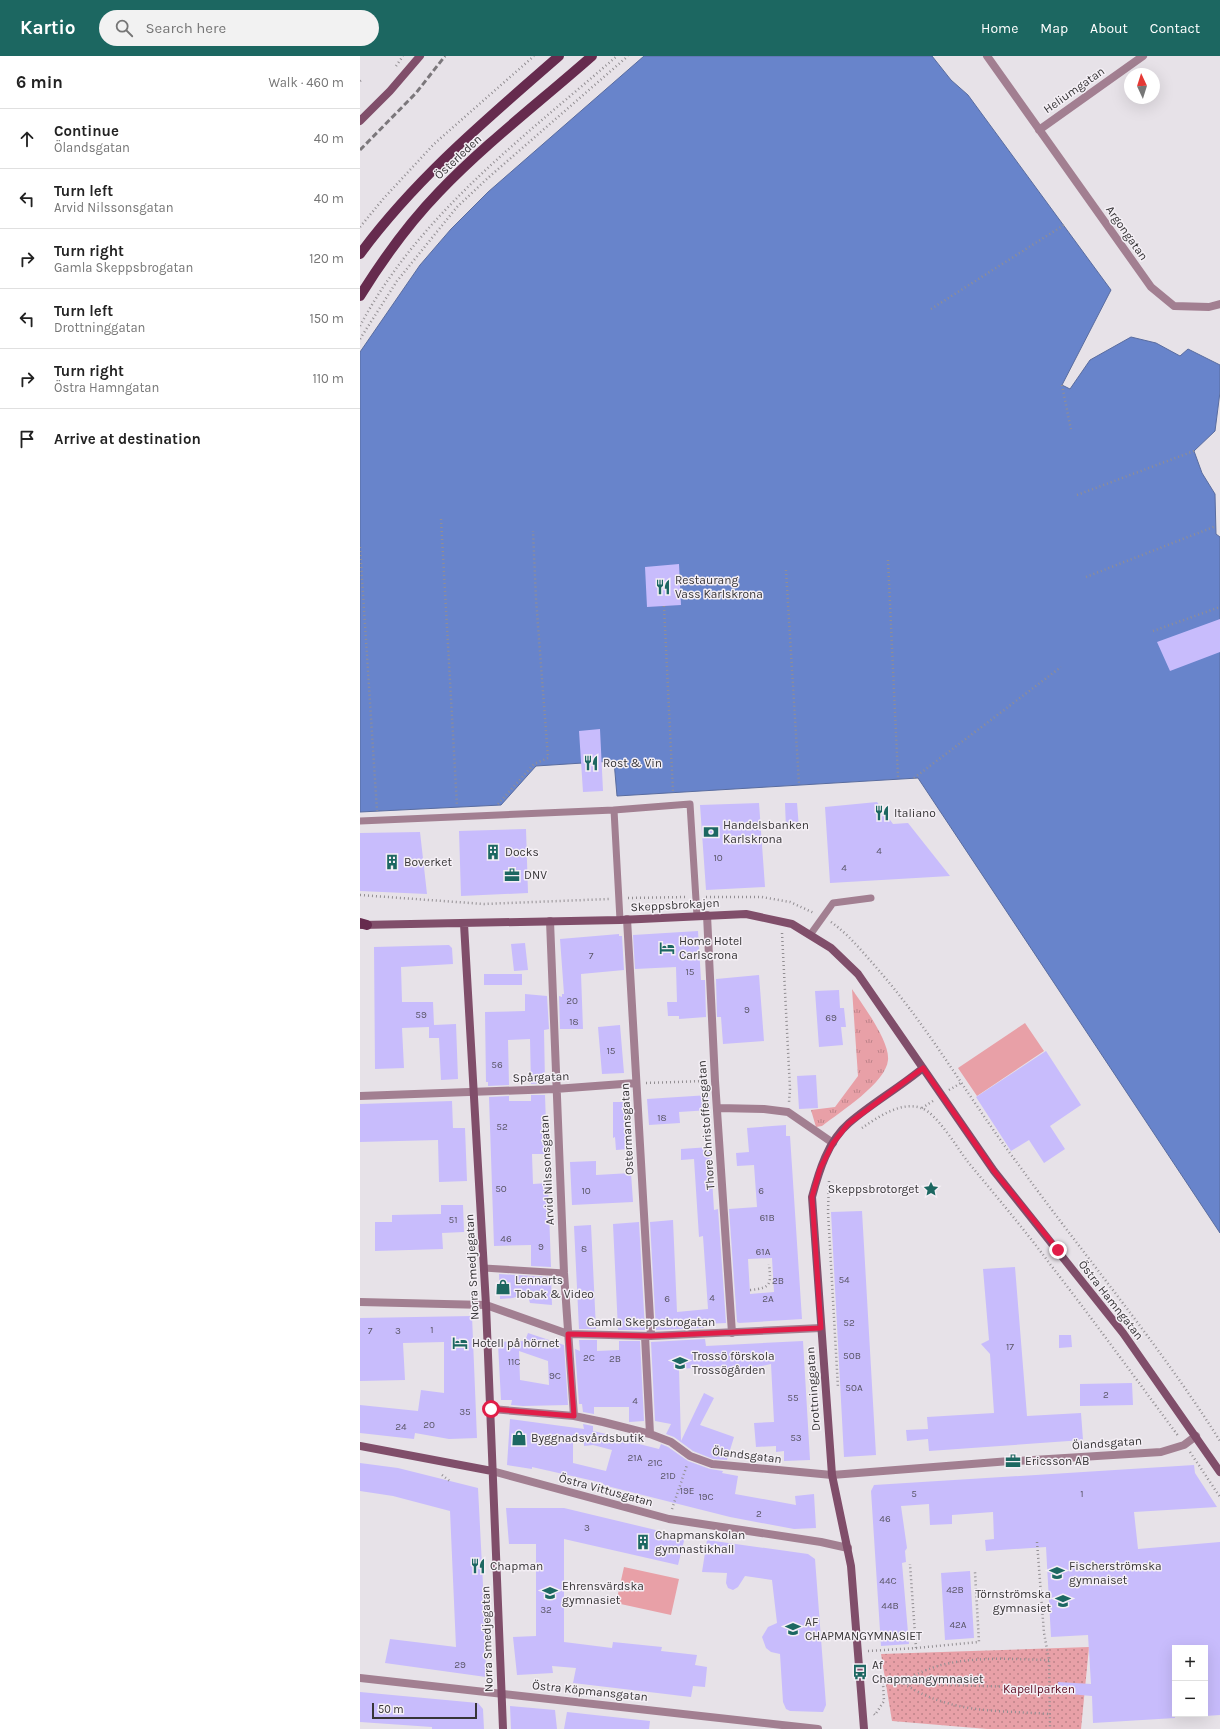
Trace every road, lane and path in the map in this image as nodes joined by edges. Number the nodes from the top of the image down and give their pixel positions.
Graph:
1 (403, 56) edge
2 (420, 56) edge
3 (534, 56) edge
4 (559, 56) edge
5 (592, 56) edge
6 (617, 56) edge
7 (628, 56) edge
8 (987, 56) edge
9 (1143, 56) edge
10 (395, 66) dead end
11 (360, 121) edge
12 (1039, 130) junction
13 (1064, 225) dead end
14 (360, 227) edge
15 (360, 254) edge
16 (360, 296) edge
17 (1220, 304) edge
18 (931, 309) dead end
19 (360, 326) edge
20 (360, 339) edge
21 (1062, 385) dead end
22 (1065, 387) dead end
23 (1063, 392) junction
24 (1071, 430) dead end
25 (1194, 451) dead end
26 (1078, 495) dead end
27 (441, 519) dead end
28 (1216, 526) dead end
29 (533, 531) dead end
30 (360, 547) edge
31 (888, 560) dead end
32 (786, 570) dead end
33 (1086, 577) dead end
34 (664, 606) dead end
35 (1220, 607) edge
36 (1154, 630) dead end
37 (1061, 667) dead end
38 (898, 777) dead end
39 (914, 778) dead end
40 (799, 784) dead end
41 (673, 792) dead end
42 (497, 805) dead end
43 (457, 806) dead end
44 (614, 810) junction
45 (377, 811) dead end
46 (360, 821) edge
47 (360, 896) edge
48 (696, 897) junction
49 (619, 898) junction
50 (871, 898) dead end
51 (707, 915) junction
52 (697, 916) junction
53 (824, 917) junction
54 (623, 920) junction
55 (550, 921) junction
56 (782, 922) junction
57 (362, 924) edge
58 (464, 924) junction
59 (810, 935) junction
60 (923, 1068) junction
61 (715, 1081) junction
62 (636, 1083) junction
63 (556, 1089) junction
64 (474, 1091) junction
65 (362, 1094) edge
66 (718, 1108) junction
67 (788, 1112) junction
68 (859, 1130) dead end
69 (833, 1143) junction
70 (830, 1177) dead end
71 (769, 1264) dead end
72 (484, 1268) junction
73 (564, 1273) junction
74 (750, 1290) dead end
75 (360, 1302) edge
76 (486, 1305) junction
77 (821, 1328) junction
78 (732, 1333) junction
79 (568, 1334) junction
80 (648, 1336) junction
81 (838, 1394) dead end
82 (491, 1409) junction
83 (574, 1416) junction
84 (650, 1434) junction
85 (1196, 1436) junction
86 (1220, 1441) edge
87 (1184, 1445) junction
88 (360, 1446) edge
89 (690, 1456) junction
90 (492, 1470) junction
91 (1220, 1472) edge
92 (442, 1475) dead end
93 (832, 1475) junction
94 (450, 1482) dead end
95 (1220, 1496) edge
96 (669, 1519) junction
97 (1037, 1542) dead end
98 (848, 1548) junction
99 (910, 1564) dead end
100 (975, 1572) dead end
101 (916, 1648) junction
102 (858, 1651) junction
103 (1049, 1660) junction
104 (360, 1678) edge
105 (903, 1683) junction
106 (1049, 1688) junction
107 (501, 1694) junction
108 (862, 1706) junction
109 (1050, 1714) junction
110 (502, 1729) edge
111 (818, 1729) edge
112 (864, 1729) edge
113 (1050, 1729) edge

1 - 10 path
2 - 11 street
3 - 14 path
4 - 15 main road, Österleden
5 - 16 main road, Österleden
6 - 19 path
7 - 20 path
8 - 12 street, Argongatan
9 - 12 street, Heliumgatan
12 - 17 street, Argongatan
13 - 18 path
21 - 23 path
22 - 23 path
23 - 24 path
25 - 26 path
27 - 43 path
28 - 33 path
29 - 42 path
30 - 45 path
31 - 38 path
32 - 40 path
34 - 41 path
35 - 36 path
37 - 39 path
44 - 46 lane
44 - 48 lane
44 - 49 lane
47 - 49 path
48 - 49 path
48 - 52 lane
48 - 53 path
49 - 54 lane
50 - 53 lane
51 - 52 street, Skeppsbrokajen
51 - 56 street, Skeppsbrokajen
51 - 61 street, Thore Christoffersgatan
52 - 54 street, Skeppsbrokajen
53 - 59 lane
53 - 86 path
54 - 55 street, Skeppsbrokajen
54 - 62 street, Ostermansgatan
55 - 58 street, Skeppsbrokajen
55 - 63 street, Arvid Nilssonsgatan
56 - 59 street, Skeppsbrokajen
56 - 67 path
57 - 58 street, Skeppsbrokajen
58 - 64 street, Norra Smedjegatan
59 - 60 street, Skeppsbrokajen
60 - 69 street, Drottninggatan
60 - 85 street, Östra Hamngatan
61 - 62 path
61 - 66 street, Thore Christoffersgatan
62 - 63 street, Spårgatan
62 - 80 street, Ostermansgatan
63 - 64 street, Spårgatan
63 - 73 street, Arvid Nilssonsgatan
64 - 65 street, Spårgatan
64 - 72 street, Norra Smedjegatan
66 - 67 street
66 - 78 street, Thore Christoffersgatan
67 - 69 street
68 - 87 path
69 - 77 street, Drottninggatan
70 - 81 path
71 - 74 path
72 - 73 lane
72 - 76 street, Norra Smedjegatan
73 - 79 street, Arvid Nilssonsgatan
75 - 76 street, Gamla Skeppsbrogatan
76 - 79 street, Gamla Skeppsbrogatan
76 - 82 street, Norra Smedjegatan
77 - 78 street, Gamla Skeppsbrogatan
77 - 93 street, Drottninggatan
78 - 80 street, Gamla Skeppsbrogatan
79 - 80 street, Gamla Skeppsbrogatan
79 - 83 street, Arvid Nilssonsgatan
80 - 84 street, Ostermansgatan
82 - 83 street, Ölandsgatan
82 - 90 street, Norra Smedjegatan
83 - 84 street, Ölandsgatan
84 - 89 street, Ölandsgatan
85 - 87 street, Ölandsgatan
85 - 91 street, Östra Hamngatan
87 - 93 street, Ölandsgatan
87 - 95 path
88 - 90 street, Östra Vittusgatan
89 - 93 street, Ölandsgatan
89 - 96 path
90 - 96 street, Östra Vittusgatan
90 - 107 street, Norra Smedjegatan
92 - 94 path
93 - 98 street, Drottninggatan
96 - 98 street, Östra Vittusgatan
97 - 103 path
98 - 102 street, Drottninggatan
99 - 101 path
100 - 101 path
101 - 102 path
102 - 108 street, Drottninggatan
103 - 105 path
103 - 106 path
104 - 107 street, Östra Köpmansgatan
105 - 106 path
105 - 108 path
105 - 109 path
106 - 109 path
107 - 110 street, Norra Smedjegatan
107 - 111 street, Östra Köpmansgatan
108 - 112 street, Drottninggatan
109 - 113 path

